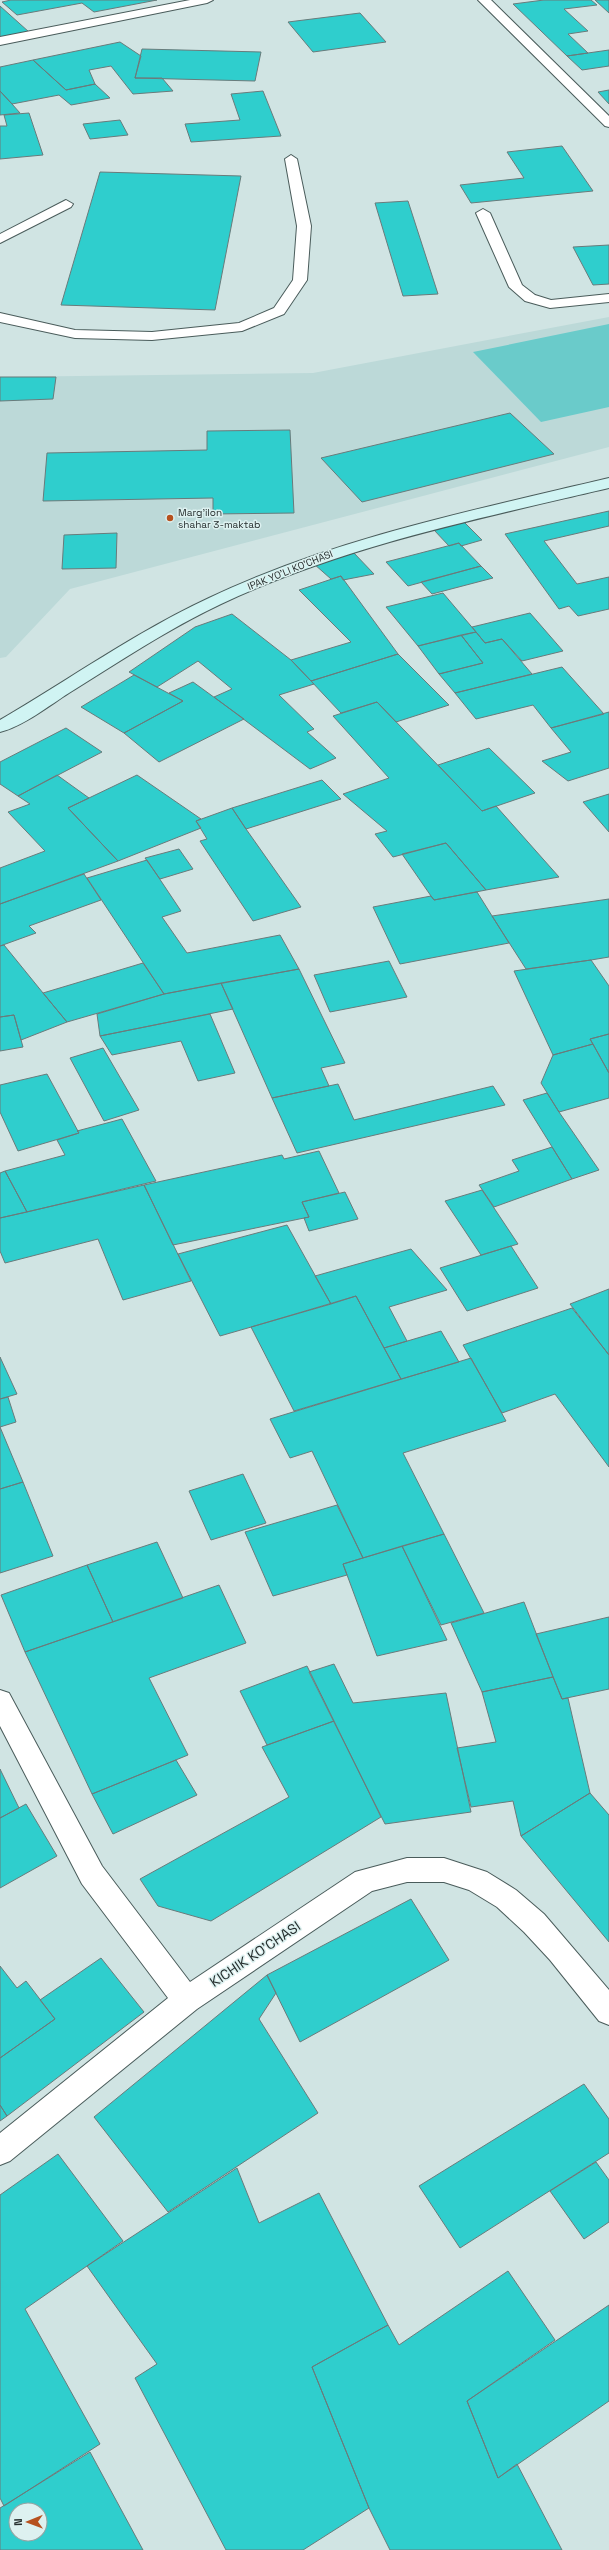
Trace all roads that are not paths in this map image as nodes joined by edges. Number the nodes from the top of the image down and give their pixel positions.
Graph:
1 (207, 0) edge
2 (484, 0) edge
3 (0, 41) edge
4 (609, 123) edge
5 (291, 159) dead end
6 (66, 204) dead end
7 (483, 213) dead end
8 (0, 239) edge
9 (609, 298) edge
10 (0, 317) edge
11 (609, 483) edge
12 (0, 727) edge
13 (0, 1701) edge
14 (187, 2000) junction
15 (609, 2012) edge
16 (0, 2151) edge

1 - 3 street
2 - 4 street
5 - 10 street
6 - 8 street
7 - 9 street
11 - 12 street, IPAK YO'LI KO'CHASI
13 - 14 street
14 - 15 street, KICHIK KO'CHASI
14 - 16 street, KICHIK KO'CHASI

